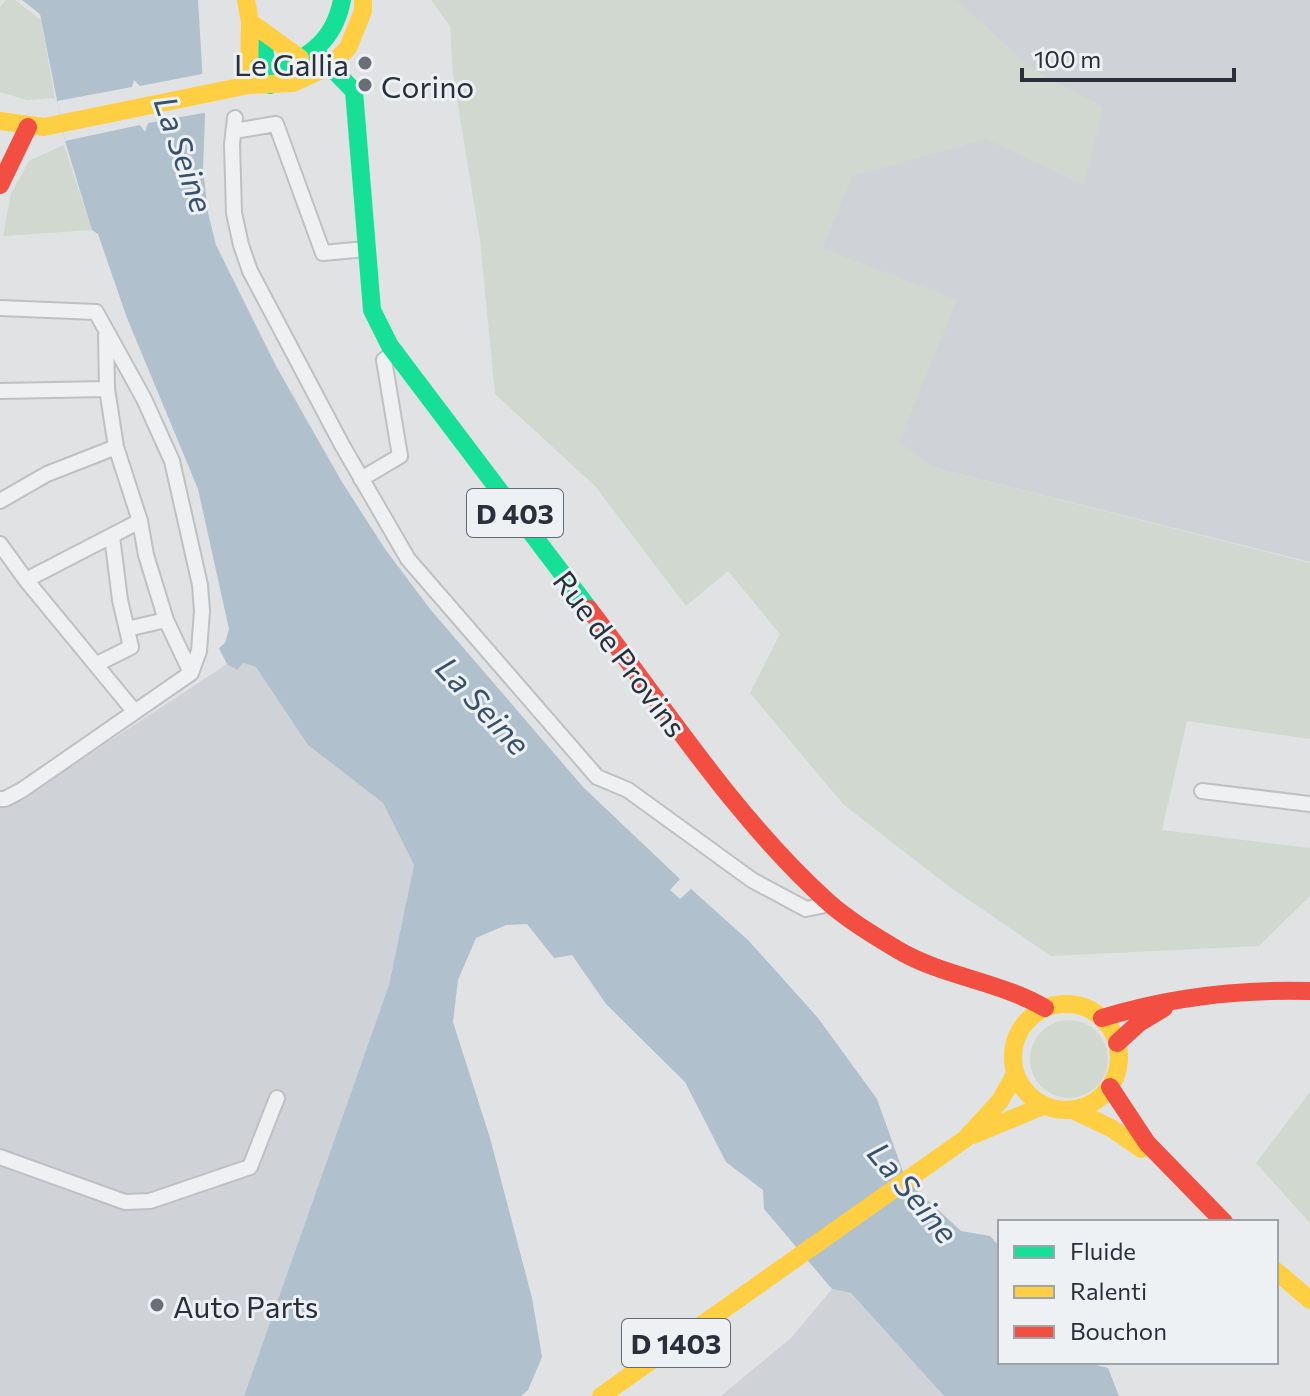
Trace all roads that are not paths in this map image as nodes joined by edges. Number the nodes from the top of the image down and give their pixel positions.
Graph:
1 (246, 0) edge
2 (342, 0) edge
3 (363, 0) edge
4 (256, 26) junction
5 (307, 55) junction
6 (330, 66) junction
7 (269, 80) junction
8 (249, 85) junction
9 (0, 121) edge
10 (28, 127) junction
11 (0, 185) edge
12 (366, 249) junction
13 (0, 308) edge
14 (106, 331) junction
15 (395, 352) junction
16 (107, 389) junction
17 (0, 391) edge
18 (116, 447) junction
19 (361, 479) junction
20 (0, 501) edge
21 (140, 521) junction
22 (112, 536) junction
23 (0, 544) edge
24 (26, 580) junction
25 (166, 620) junction
26 (127, 629) junction
27 (97, 664) junction
28 (191, 673) junction
29 (134, 711) junction
30 (1202, 791) dead end
31 (2, 799) edge
32 (1310, 804) edge
33 (830, 904) junction
34 (990, 985) junction
35 (1310, 991) edge
36 (1183, 1000) junction
37 (1045, 1008) junction
38 (1102, 1018) junction
39 (1019, 1032) junction
40 (1117, 1043) junction
41 (1015, 1074) junction
42 (1110, 1087) junction
43 (277, 1098) dead end
44 (1043, 1106) junction
45 (1073, 1110) junction
46 (965, 1139) junction
47 (0, 1157) edge
48 (1170, 1170) junction
49 (1222, 1220) edge
50 (1278, 1273) edge
51 (1310, 1300) edge
52 (601, 1396) edge

1 - 4 main road
2 - 5 main road
3 - 6 main road
4 - 5 main road, Rue de Provins
4 - 7 main road
4 - 8 main road
5 - 6 main road, Rue de Provins / D 403
5 - 7 main road
6 - 7 main road
6 - 12 main road, Rue de Provins / D 403
7 - 8 main road
8 - 10 main road
9 - 10 main road
10 - 11 main road
12 - 15 main road, Rue de Provins / D 403
12 - 19 street
13 - 14 street
14 - 16 street
14 - 28 street
15 - 19 street
15 - 33 main road, Rue de Provins / D 403
16 - 17 street
16 - 18 street
18 - 20 street
18 - 21 street
19 - 33 street
21 - 22 street
21 - 25 street
22 - 24 street
22 - 26 street
23 - 24 street
24 - 27 street
25 - 26 street
25 - 28 street
26 - 27 street
27 - 29 street
28 - 29 street
29 - 31 street
30 - 32 street
33 - 34 main road, Rue de Provins / D 403
34 - 37 main road, Rue de Provins / D 403
34 - 39 main road
35 - 36 main road
36 - 38 main road
36 - 40 main road
37 - 38 main road
37 - 39 main road
38 - 40 main road
39 - 41 main road
40 - 42 main road
41 - 44 main road
41 - 46 main road, D 1403
42 - 45 main road
42 - 48 main road
43 - 47 street
44 - 45 main road
44 - 46 main road, D 1403
45 - 48 main road
46 - 52 main road, D 1403
48 - 49 main road
50 - 51 main road

